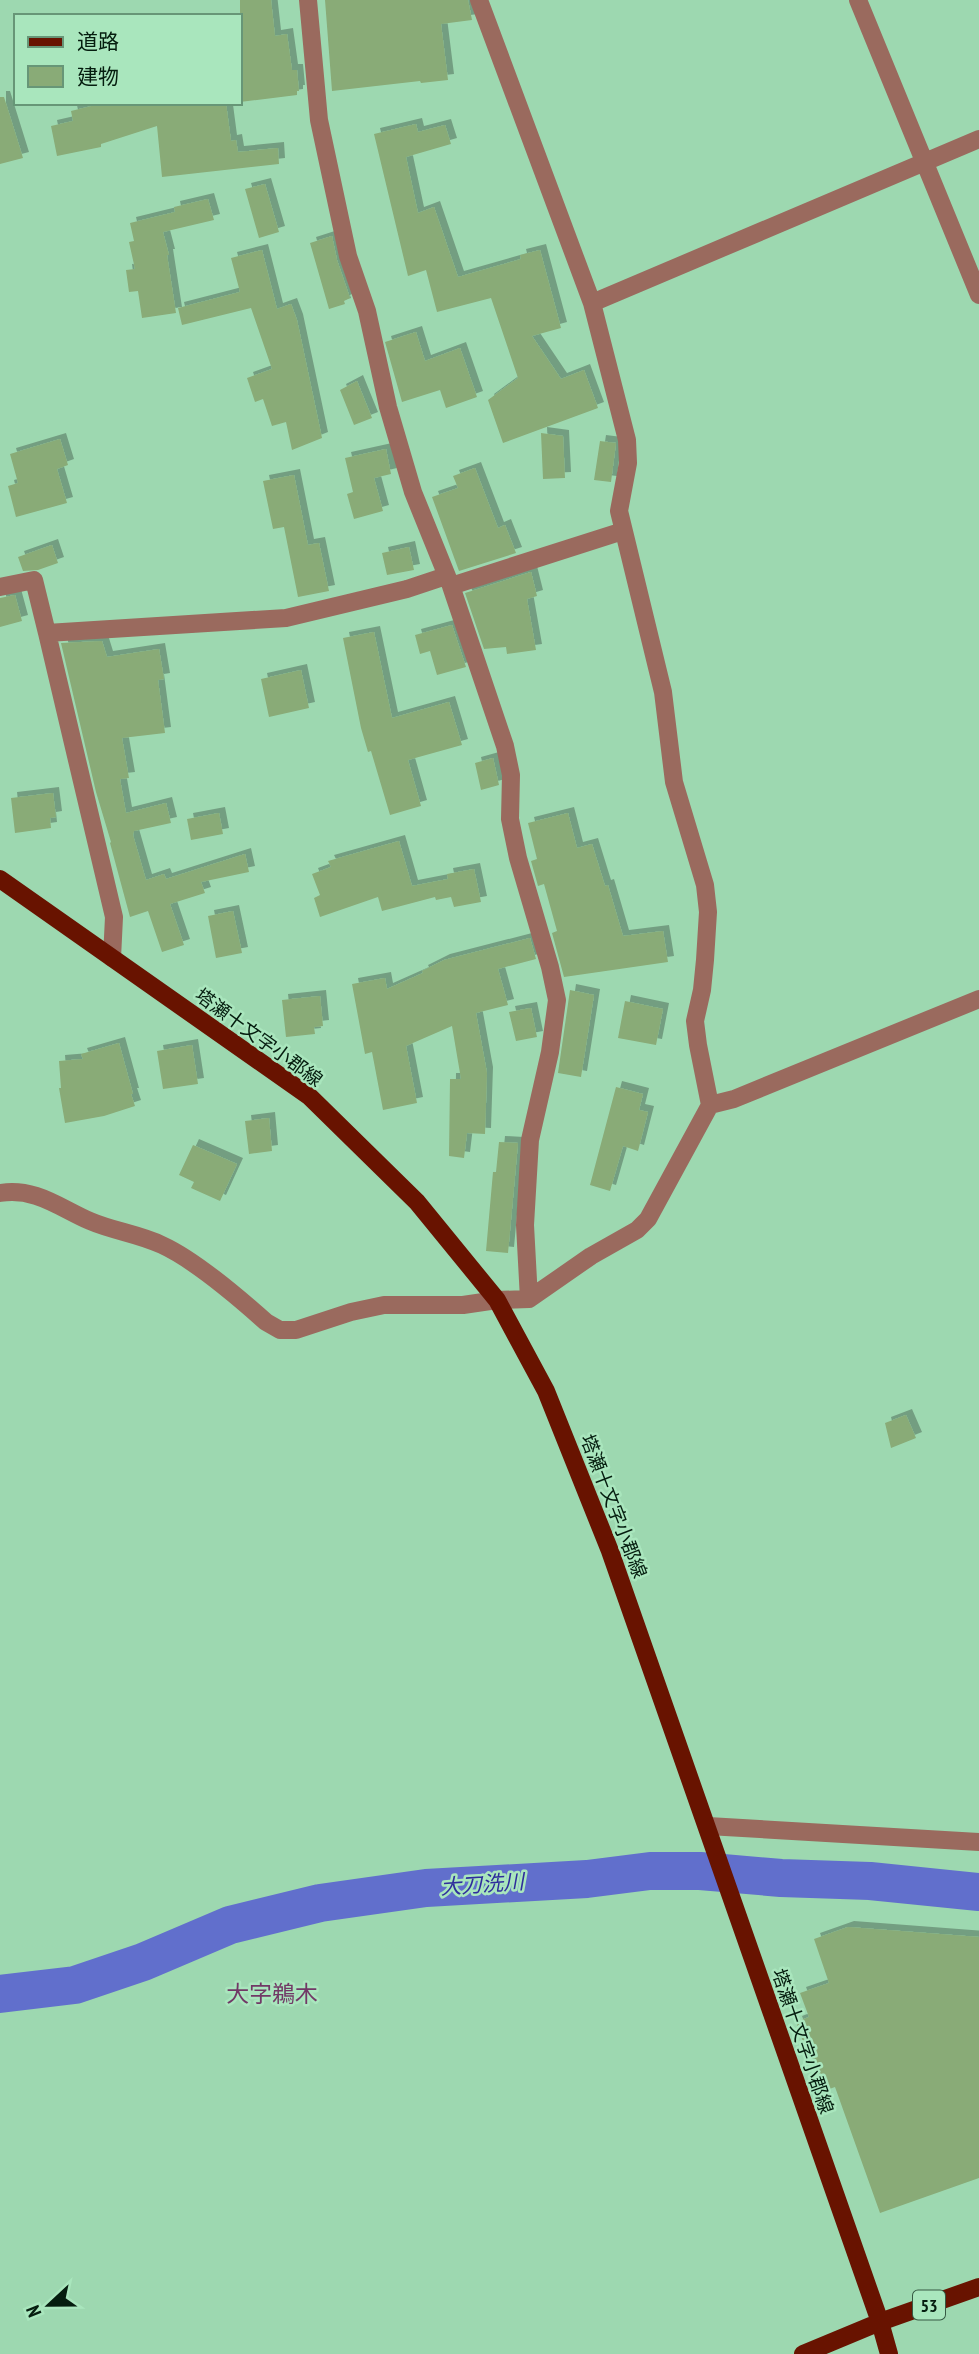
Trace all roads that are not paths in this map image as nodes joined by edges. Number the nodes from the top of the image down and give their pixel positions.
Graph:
1 (308, 0) edge
2 (480, 0) edge
3 (858, 0) edge
4 (979, 139) edge
5 (923, 162) junction
6 (979, 295) edge
7 (592, 303) junction
8 (623, 531) junction
9 (448, 581) junction
10 (0, 587) edge
11 (47, 633) junction
12 (0, 878) edge
13 (112, 958) junction
14 (979, 999) edge
15 (710, 1105) junction
16 (0, 1193) edge
17 (529, 1299) junction
18 (497, 1300) junction
19 (710, 1832) junction
20 (979, 1842) edge
21 (979, 2287) edge
22 (880, 2322) junction
23 (803, 2354) edge
24 (889, 2354) edge

1 - 9 street
2 - 7 street
3 - 5 street
4 - 5 street
5 - 6 street
5 - 7 street
7 - 8 street
8 - 9 street
8 - 15 street
9 - 11 street
9 - 17 street
10 - 11 street
11 - 13 street
12 - 13 main road, 塔瀬十文字小郡線
13 - 18 main road, 塔瀬十文字小郡線
14 - 15 street
15 - 17 street
16 - 18 street
17 - 18 street
18 - 19 main road, 塔瀬十文字小郡線
19 - 20 street
19 - 22 main road, 塔瀬十文字小郡線
21 - 22 main road, 53
22 - 23 main road, 53
22 - 24 main road, 塔瀬十文字小郡線

